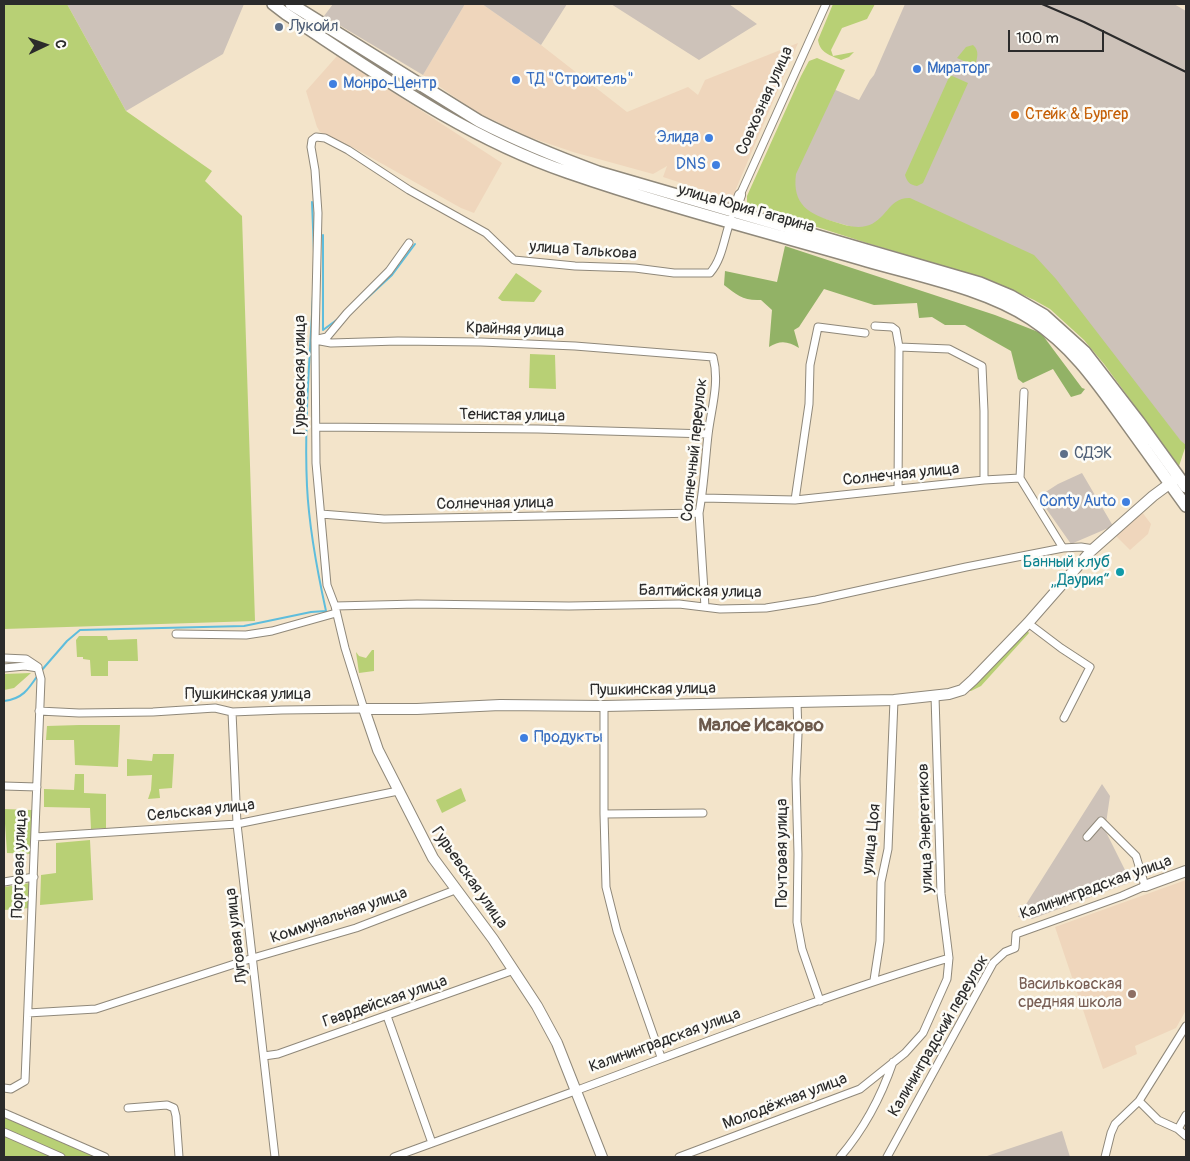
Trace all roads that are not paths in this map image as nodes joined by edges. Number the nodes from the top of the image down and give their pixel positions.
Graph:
1 (273, 4) edge
2 (291, 4) edge
3 (826, 4) edge
4 (311, 147) joint
5 (740, 195) joint
6 (732, 217) junction
7 (409, 242) dead end
8 (875, 326) dead end
9 (865, 333) dead end
10 (315, 340) junction
11 (899, 347) junction
12 (713, 357) joint
13 (1024, 392) dead end
14 (316, 427) junction
15 (708, 434) junction
16 (1020, 478) junction
17 (984, 480) junction
18 (1175, 480) junction
19 (1186, 487) edge
20 (898, 489) junction
21 (702, 498) junction
22 (795, 500) junction
23 (1186, 506) edge
24 (699, 513) junction
25 (321, 514) junction
26 (1063, 548) junction
27 (1094, 549) junction
28 (335, 607) junction
29 (705, 607) junction
30 (1028, 623) junction
31 (176, 634) dead end
32 (4, 658) edge
33 (4, 668) edge
34 (39, 668) junction
35 (935, 696) junction
36 (894, 700) junction
37 (797, 702) junction
38 (604, 706) junction
39 (364, 709) junction
40 (39, 711) junction
41 (232, 712) junction
42 (1064, 718) dead end
43 (4, 786) edge
44 (37, 787) junction
45 (398, 791) junction
46 (703, 813) dead end
47 (604, 814) junction
48 (237, 824) junction
49 (35, 837) junction
50 (1087, 837) dead end
51 (1186, 871) edge
52 (34, 877) junction
53 (4, 882) edge
54 (1145, 886) junction
55 (455, 890) junction
56 (1016, 934) joint
57 (253, 958) junction
58 (949, 958) junction
59 (514, 970) junction
60 (874, 980) junction
61 (820, 1001) junction
62 (28, 1013) junction
63 (387, 1016) junction
64 (1186, 1026) edge
65 (264, 1056) junction
66 (661, 1057) junction
67 (893, 1062) junction
68 (8, 1089) edge
69 (576, 1090) junction
70 (1139, 1101) junction
71 (128, 1108) dead end
72 (4, 1113) edge
73 (1186, 1115) edge
74 (1178, 1129) junction
75 (4, 1132) edge
76 (1186, 1136) edge
77 (432, 1143) junction
78 (61, 1157) edge
79 (105, 1157) edge
80 (179, 1157) edge
81 (275, 1157) edge
82 (394, 1157) edge
83 (602, 1157) edge
84 (679, 1157) edge
85 (840, 1157) edge
86 (887, 1157) edge
87 (1105, 1157) edge

1 - 6 main road, улица Юрия Гагарина
2 - 6 main road, улица Юрия Гагарина
3 - 5 street, Совхозная улица
4 - 6 street, улица Талькова
4 - 10 street, Гурьевская улица
5 - 6 street, Совхозная улица
6 - 18 main road, улица Юрия Гагарина
7 - 10 street
8 - 11 street
9 - 22 street
10 - 12 street, Крайняя улица
10 - 14 street, Гурьевская улица
11 - 17 street
11 - 20 street
12 - 15 street, Солнечный переулок
13 - 16 street
14 - 15 street, Тенистая улица
14 - 25 street, Гурьевская улица
15 - 21 street, Солнечный переулок
16 - 17 street, Солнечная улица
16 - 26 street
17 - 20 street, Солнечная улица
18 - 19 main road
18 - 23 main road
18 - 27 street, Пушкинская улица
20 - 22 street, Солнечная улица
21 - 22 street, Солнечная улица
21 - 24 street, Солнечный переулок
24 - 25 street, Солнечная улица
24 - 29 street, Солнечный переулок
25 - 28 street, Гурьевская улица
26 - 27 street, Балтийская улица
26 - 29 street, Балтийская улица
27 - 30 street, Пушкинская улица
28 - 29 street, Балтийская улица
28 - 31 street, Балтийская улица
28 - 39 street, Гурьевская улица
30 - 35 street, Пушкинская улица
30 - 42 street
32 - 34 street
33 - 34 street
34 - 40 street, Портовая улица
35 - 36 street, Пушкинская улица
35 - 58 street, улица Энергетиков
36 - 37 street, Пушкинская улица
36 - 60 street, улица Цоя
37 - 38 street, Пушкинская улица
37 - 61 street, Почтовая улица
38 - 39 street, Пушкинская улица
38 - 47 street
39 - 41 street, Пушкинская улица
39 - 45 street, Гурьевская улица
40 - 41 street, Пушкинская улица
40 - 44 street, Портовая улица
41 - 48 street, Луговая улица
43 - 44 street
44 - 49 street, Портовая улица
45 - 48 street, Сельская улица
45 - 55 street, Гурьевская улица
46 - 47 street
47 - 66 street
48 - 49 street, Сельская улица
48 - 57 street, Луговая улица
49 - 52 street, Портовая улица
50 - 54 street
51 - 54 street, Калининградская улица
52 - 53 street
52 - 62 street, Портовая улица
54 - 56 street, Калининградская улица
55 - 57 street, Коммунальная улица
55 - 59 street, Гурьевская улица
56 - 86 street, Калининградский переулок
57 - 62 street, Коммунальная улица
57 - 65 street, Луговая улица
58 - 60 street, Калининградская улица
58 - 67 street, Молодёжная улица
59 - 63 street, Гвардейская улица
59 - 69 street, Гурьевская улица
60 - 61 street, Калининградская улица
61 - 66 street, Калининградская улица
62 - 68 street, Портовая улица
63 - 65 street, Гвардейская улица
63 - 77 street
64 - 70 street
65 - 81 street, Луговая улица
66 - 69 street, Калининградская улица
67 - 84 street, Молодёжная улица
67 - 85 street
69 - 77 street, Калининградская улица
69 - 83 street, Гурьевская улица
70 - 74 street
70 - 87 street
71 - 80 street
72 - 79 street
73 - 74 street
74 - 76 street
75 - 78 street
77 - 82 street, Калининградская улица

